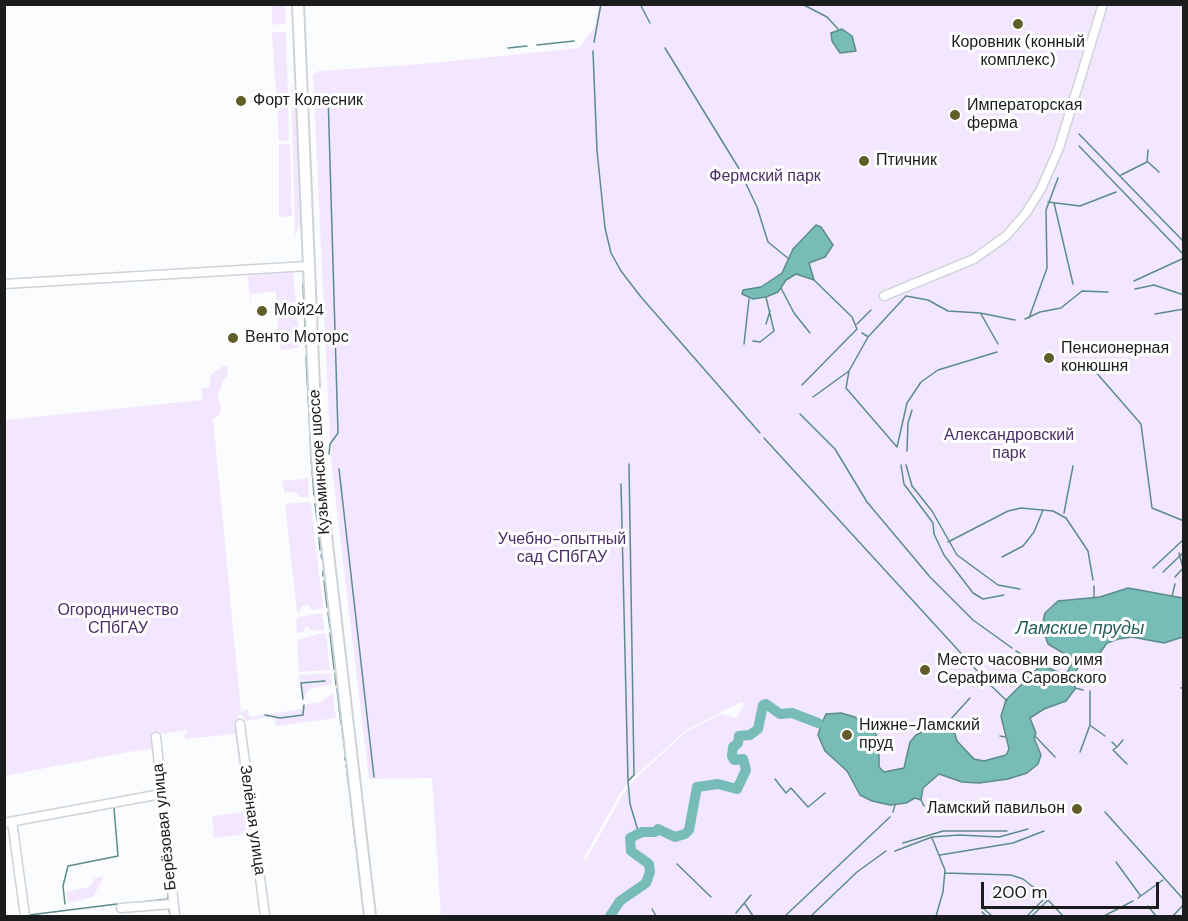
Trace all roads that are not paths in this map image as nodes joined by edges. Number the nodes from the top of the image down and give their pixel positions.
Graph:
1 (298, 4) edge
2 (1103, 4) edge
3 (308, 266) junction
4 (4, 284) edge
5 (884, 296) dead end
6 (240, 724) dead end
7 (156, 737) dead end
8 (161, 794) junction
9 (8, 822) edge
10 (173, 904) junction
11 (121, 908) dead end
12 (25, 916) edge
13 (174, 916) edge
14 (265, 916) edge
15 (370, 916) edge

1 - 3 main road, Кузьминское шоссе
2 - 5 street
3 - 4 street
3 - 15 main road, Кузьминское шоссе
6 - 14 street, Зелёная улица
7 - 8 street, Берёзовая улица
8 - 9 street
8 - 10 street, Берёзовая улица
9 - 12 street
10 - 11 street
10 - 13 street, Берёзовая улица

